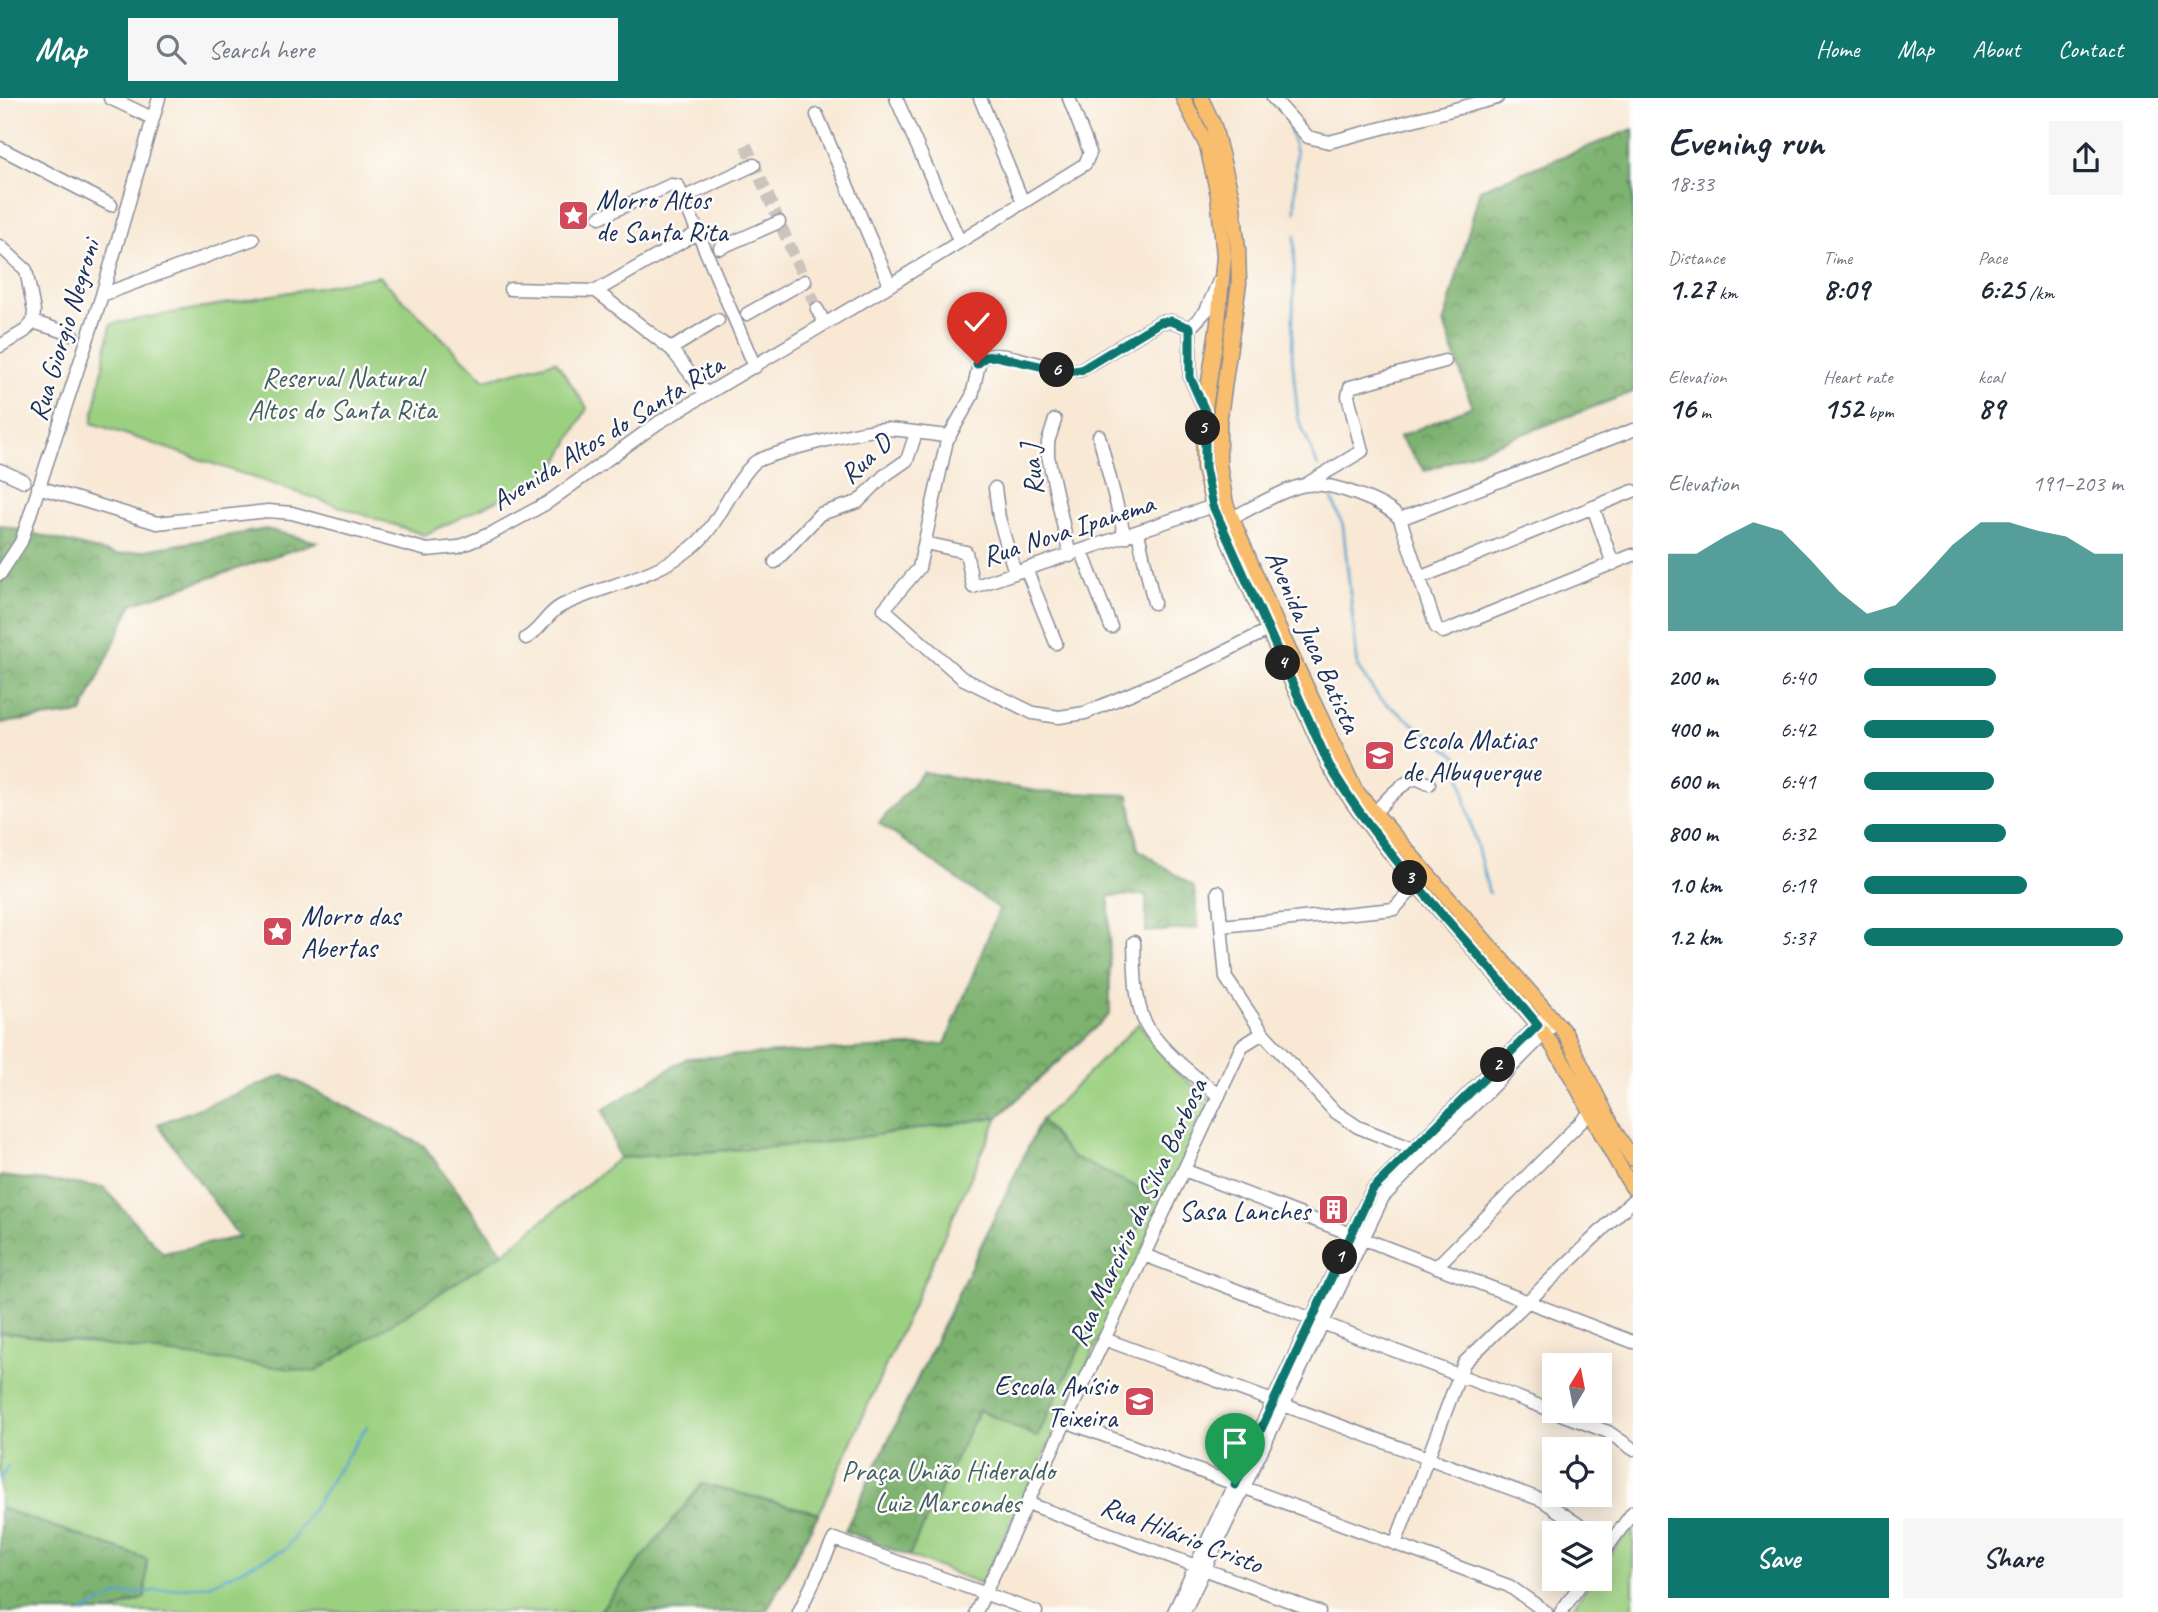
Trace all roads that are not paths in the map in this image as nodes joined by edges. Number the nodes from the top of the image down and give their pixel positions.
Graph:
1 (110, 98) edge
2 (159, 98) edge
3 (895, 98) edge
4 (981, 98) edge
5 (1069, 98) edge
6 (1183, 98) edge
7 (1201, 98) edge
8 (1273, 98) edge
9 (1497, 98) edge
10 (817, 115) dead end
11 (152, 118) junction
12 (0, 148) edge
13 (754, 165) dead end
14 (683, 198) junction
15 (1023, 200) junction
16 (111, 205) dead end
17 (600, 217) dead end
18 (779, 222) dead end
19 (697, 233) junction
20 (254, 239) dead end
21 (959, 240) junction
22 (0, 246) edge
23 (720, 248) dead end
24 (1223, 270) junction
25 (805, 281) dead end
26 (1239, 283) junction
27 (890, 285) junction
28 (510, 289) dead end
29 (596, 291) junction
30 (102, 295) junction
31 (817, 309) tunnel mouth
32 (747, 314) dead end
33 (718, 320) dead end
34 (33, 322) junction
35 (825, 324) junction
36 (1190, 328) junction
37 (72, 334) dead end
38 (0, 346) edge
39 (671, 349) junction
40 (1445, 361) dead end
41 (755, 367) junction
42 (1227, 373) junction
43 (1190, 377) junction
44 (1208, 387) junction
45 (702, 397) junction
46 (1205, 411) junction
47 (1055, 420) dead end
48 (1633, 430) edge
49 (916, 433) junction
50 (950, 436) junction
51 (1099, 436) dead end
52 (0, 470) edge
53 (24, 481) dead end
54 (1305, 485) junction
55 (38, 487) junction
56 (995, 488) dead end
57 (1633, 491) edge
58 (1213, 506) junction
59 (1593, 507) junction
60 (1232, 518) junction
61 (1400, 519) junction
62 (1131, 535) junction
63 (925, 543) junction
64 (1076, 554) junction
65 (1633, 555) edge
66 (775, 562) dead end
67 (1613, 564) junction
68 (1020, 571) junction
69 (0, 572) edge
70 (1419, 578) junction
71 (1154, 603) dead end
72 (1111, 627) dead end
73 (1268, 630) junction
74 (526, 638) dead end
75 (1056, 643) dead end
76 (1429, 784) dead end
77 (1373, 814) junction
78 (1416, 885) junction
79 (1218, 892) dead end
80 (1221, 926) junction
81 (1134, 942) dead end
82 (1547, 1024) junction
83 (1263, 1033) junction
84 (1219, 1096) junction
85 (1590, 1113) junction
86 (1419, 1151) junction
87 (1633, 1159) edge
88 (1184, 1170) junction
89 (1633, 1188) edge
90 (1633, 1200) edge
91 (1355, 1237) junction
92 (1144, 1255) junction
93 (1436, 1267) junction
94 (1527, 1300) junction
95 (1318, 1322) junction
96 (1104, 1339) junction
97 (1633, 1342) edge
98 (1459, 1376) junction
99 (1278, 1404) junction
100 (1065, 1421) junction
101 (1633, 1449) edge
102 (1430, 1459) junction
103 (1239, 1487) junction
104 (1027, 1503) junction
105 (1633, 1512) edge
106 (1573, 1521) edge
107 (1612, 1534) edge
108 (1395, 1544) junction
109 (1200, 1568) junction
110 (1576, 1591) edge
111 (984, 1593) junction
112 (799, 1612) edge
113 (976, 1612) edge
114 (1036, 1612) edge
115 (1174, 1612) edge
116 (1184, 1612) edge
117 (1319, 1612) edge
118 (1546, 1612) edge
119 (1561, 1612) edge

1 - 11 street
2 - 11 street, Rua Giorgio Negroni
3 - 21 street
4 - 15 street
5 - 15 street, Avenida Altos do Santa Rita
6 - 24 main road, Avenida Juca Batista
7 - 26 main road, Avenida Juca Batista
8 - 9 street
10 - 27 street
11 - 30 street, Rua Giorgio Negroni
12 - 16 street
13 - 14 street
14 - 17 street
14 - 19 street
15 - 21 street, Avenida Altos do Santa Rita
18 - 23 street
19 - 29 street
19 - 41 street
20 - 30 street
21 - 27 street, Avenida Altos do Santa Rita
22 - 34 street
24 - 26 main road
24 - 36 street
24 - 44 main road, Avenida Juca Batista
25 - 32 street
26 - 42 main road, Avenida Juca Batista
27 - 35 street, Avenida Altos do Santa Rita
28 - 29 street
29 - 39 street
30 - 55 street, Rua Giorgio Negroni
31 - 35 street
33 - 39 street
34 - 37 street
34 - 38 street
35 - 41 street, Avenida Altos do Santa Rita
36 - 43 street
36 - 50 street
39 - 45 street
40 - 54 street
41 - 45 street, Avenida Altos do Santa Rita
42 - 44 main road
42 - 60 main road, Avenida Juca Batista
43 - 44 street
43 - 46 street
44 - 46 main road, Avenida Juca Batista
45 - 55 street, Avenida Altos do Santa Rita
46 - 58 main road, Avenida Juca Batista
47 - 64 street, Rua J
48 - 61 street
49 - 50 street
49 - 66 street, Rua D
49 - 74 street
50 - 63 street
51 - 62 street
52 - 53 street
54 - 60 street
54 - 61 street
55 - 69 street, Rua Giorgio Negroni
56 - 68 street
57 - 59 street
58 - 62 street, Rua Nova Ipanema
58 - 73 main road, Avenida Juca Batista
59 - 67 street
59 - 70 street
60 - 77 main road, Avenida Juca Batista
61 - 70 street
62 - 64 street, Rua Nova Ipanema
62 - 71 street
63 - 68 street, Rua Nova Ipanema
63 - 73 street
64 - 68 street, Rua Nova Ipanema
64 - 72 street, Rua J
65 - 67 street
67 - 70 street
68 - 75 street
73 - 78 main road, Avenida Juca Batista
76 - 77 street
77 - 82 main road, Avenida Juca Batista
78 - 80 street
78 - 82 main road, Avenida Juca Batista
79 - 80 street
80 - 83 street
81 - 84 street
82 - 85 main road, Avenida Juca Batista
82 - 86 street
82 - 87 main road, Avenida Juca Batista
83 - 84 street, Rua Marcírio da Silva Barbosa
83 - 86 street
84 - 88 street, Rua Marcírio da Silva Barbosa
85 - 89 main road, Avenida Juca Batista
85 - 93 street
86 - 91 street
88 - 91 street
88 - 92 street, Rua Marcírio da Silva Barbosa
90 - 94 street
91 - 93 street
91 - 95 street
92 - 95 street
92 - 96 street, Rua Marcírio da Silva Barbosa
93 - 94 street
94 - 97 street
94 - 98 street
95 - 98 street
95 - 99 street
96 - 99 street
96 - 100 street, Rua Marcírio da Silva Barbosa
98 - 101 street
98 - 102 street
99 - 102 street
99 - 103 street
100 - 103 street
100 - 104 street, Rua Marcírio da Silva Barbosa
102 - 106 street
102 - 108 street
103 - 108 street
103 - 109 street
104 - 109 street, Rua Hilário Cristo
104 - 111 street, Rua Marcírio da Silva Barbosa
105 - 107 street
108 - 118 street
109 - 115 street
109 - 116 street
109 - 117 street, Rua Hilário Cristo
110 - 119 street
111 - 112 street
111 - 113 street, Rua Marcírio da Silva Barbosa
111 - 114 street

